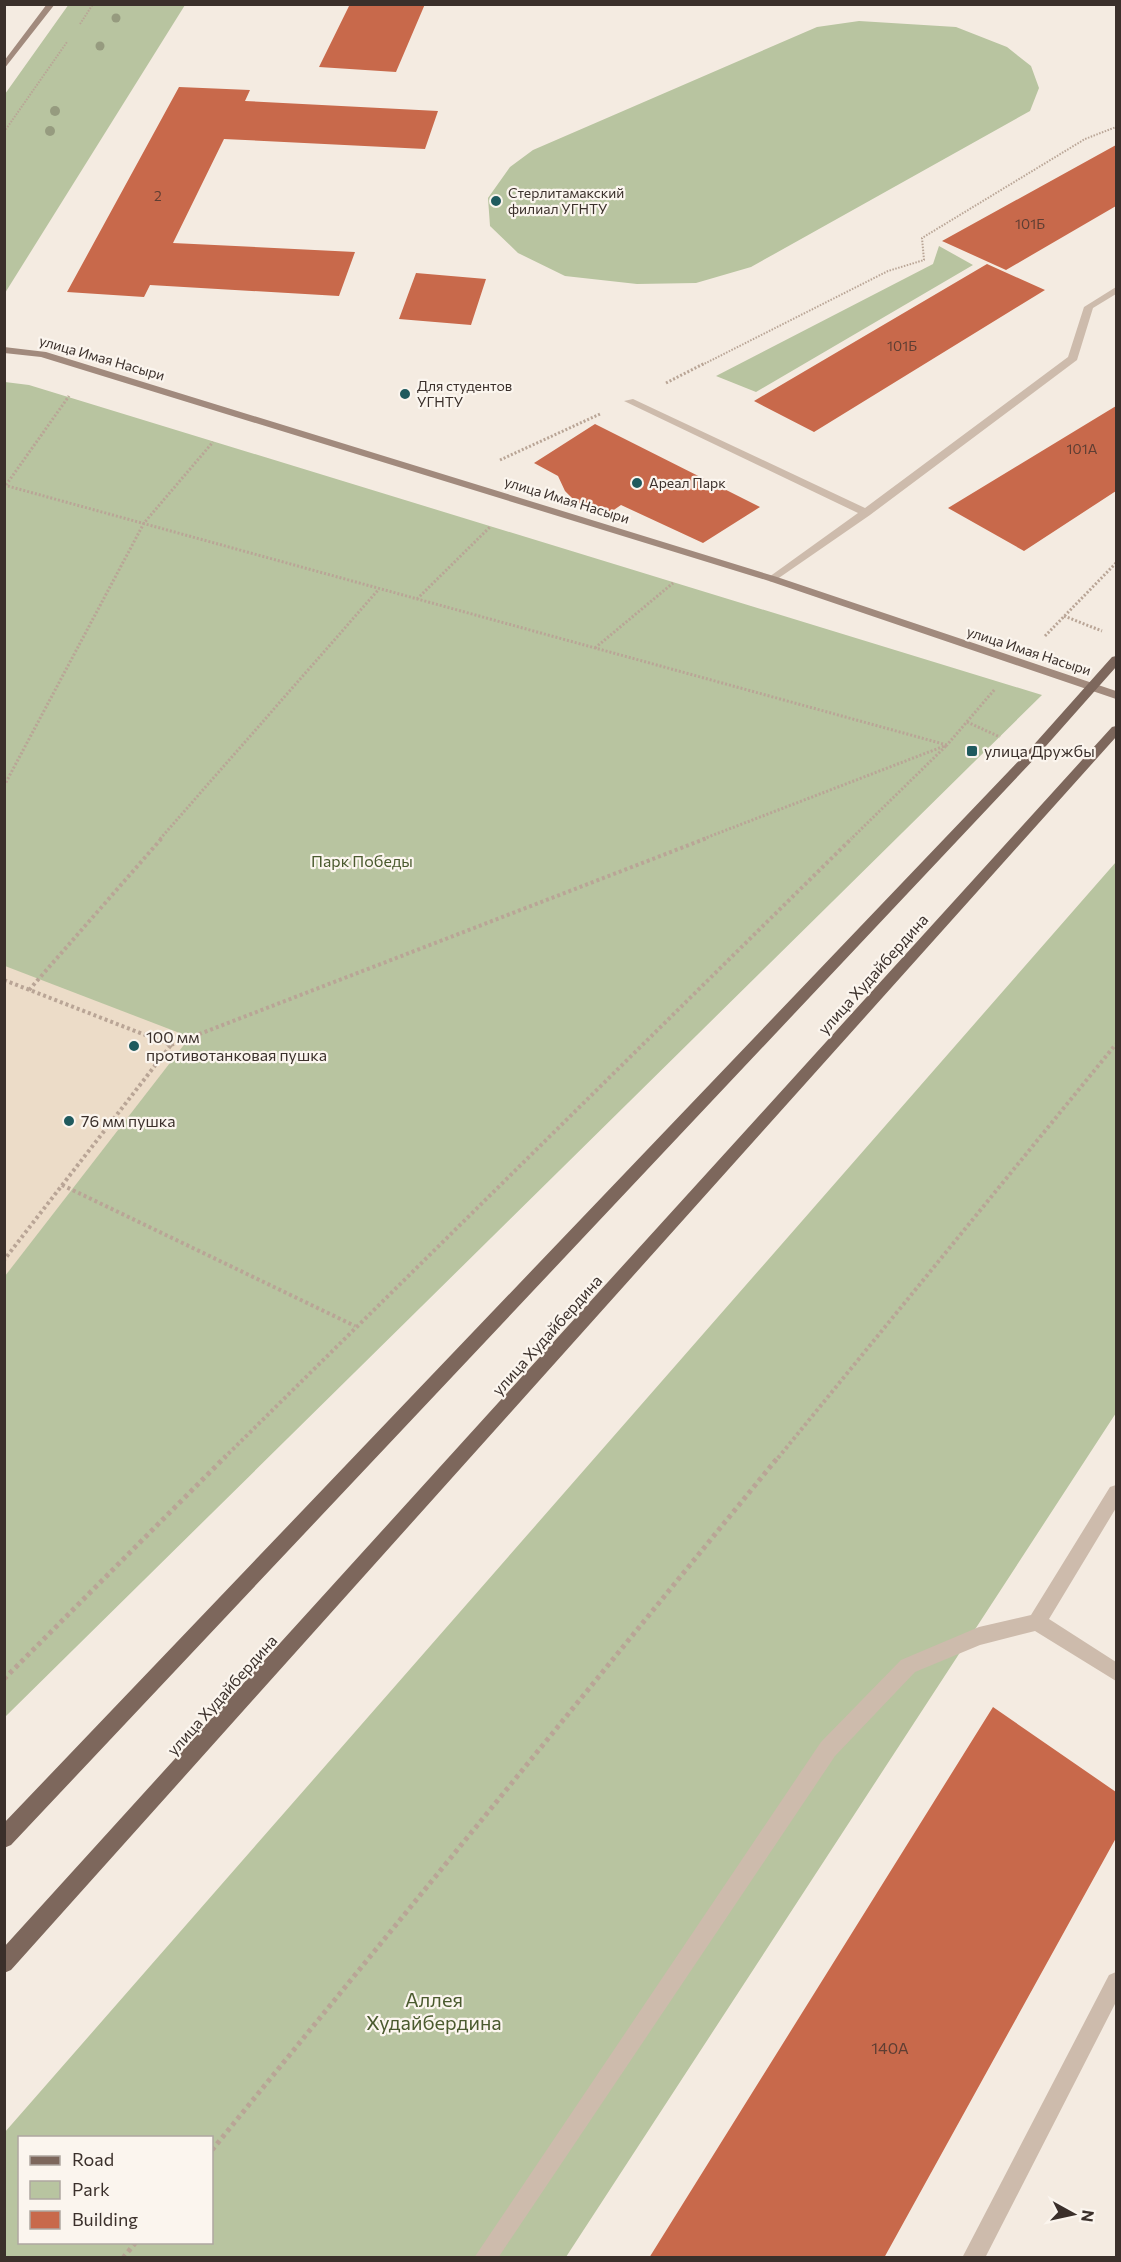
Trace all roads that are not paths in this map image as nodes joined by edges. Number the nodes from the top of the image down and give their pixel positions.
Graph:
1 (51, 4) edge
2 (4, 67) edge
3 (1116, 290) edge
4 (4, 350) edge
5 (629, 401) road end
6 (866, 513) junction
7 (773, 579) junction
8 (1116, 660) edge
9 (1091, 687) junction
10 (1116, 695) edge
11 (1116, 730) edge
12 (1116, 1493) edge
13 (1037, 1622) junction
14 (1116, 1672) edge
15 (4, 1838) edge
16 (4, 1963) edge
17 (1116, 1982) edge
18 (485, 2258) edge
19 (973, 2258) edge

1 - 2 main road
3 - 6 lane
4 - 7 main road, улица Имая Насыри
5 - 6 lane
6 - 7 lane
7 - 9 main road, улица Имая Насыри
8 - 9 main road, улица Худайбердина
9 - 10 main road, улица Имая Насыри
9 - 15 main road, улица Худайбердина
11 - 16 main road, улица Худайбердина
12 - 13 lane
13 - 14 lane
13 - 18 lane
17 - 19 lane

